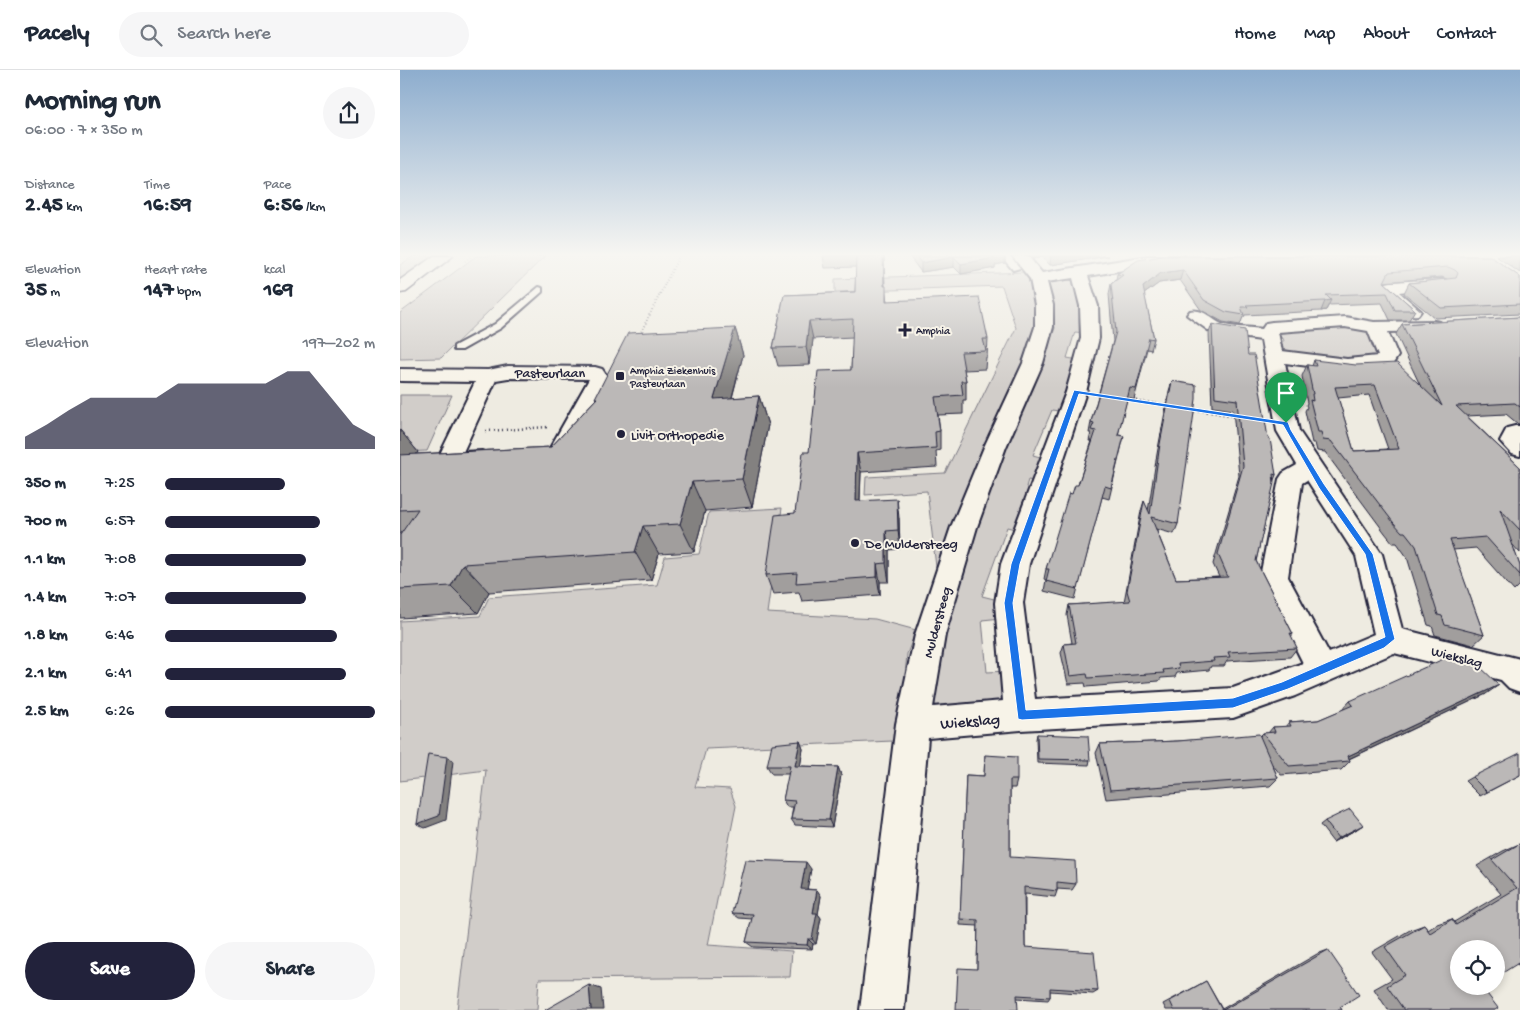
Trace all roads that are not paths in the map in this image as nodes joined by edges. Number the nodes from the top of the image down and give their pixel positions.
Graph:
1 (518, 300) edge
2 (528, 300) edge
3 (1041, 300) edge
4 (1087, 300) edge
5 (1399, 300) edge
6 (1196, 314) dead end
7 (1457, 324) edge
8 (1430, 326) junction
9 (1374, 327) junction
10 (1272, 346) junction
11 (400, 375) edge
12 (488, 376) junction
13 (1520, 433) edge
14 (1520, 450) edge
15 (546, 455) edge
16 (499, 458) edge
17 (1311, 467) junction
18 (1390, 639) junction
19 (1322, 670) junction
20 (1520, 678) edge
21 (1022, 715) junction
22 (913, 724) junction
23 (882, 1010) edge

1 - 2 lane
3 - 22 street, Muldersteeg
4 - 21 street
5 - 8 street
6 - 10 street
7 - 8 street
8 - 9 street
9 - 10 street
9 - 10 street
10 - 17 street
11 - 12 street, Pasteurlaan
12 - 15 street, Pasteurlaan
12 - 16 street
13 - 14 street
17 - 18 street
17 - 19 street
18 - 19 street, Wiekslag
18 - 20 street, Wiekslag
19 - 21 street, Wiekslag
21 - 22 street, Wiekslag
22 - 23 street, Muldersteeg

